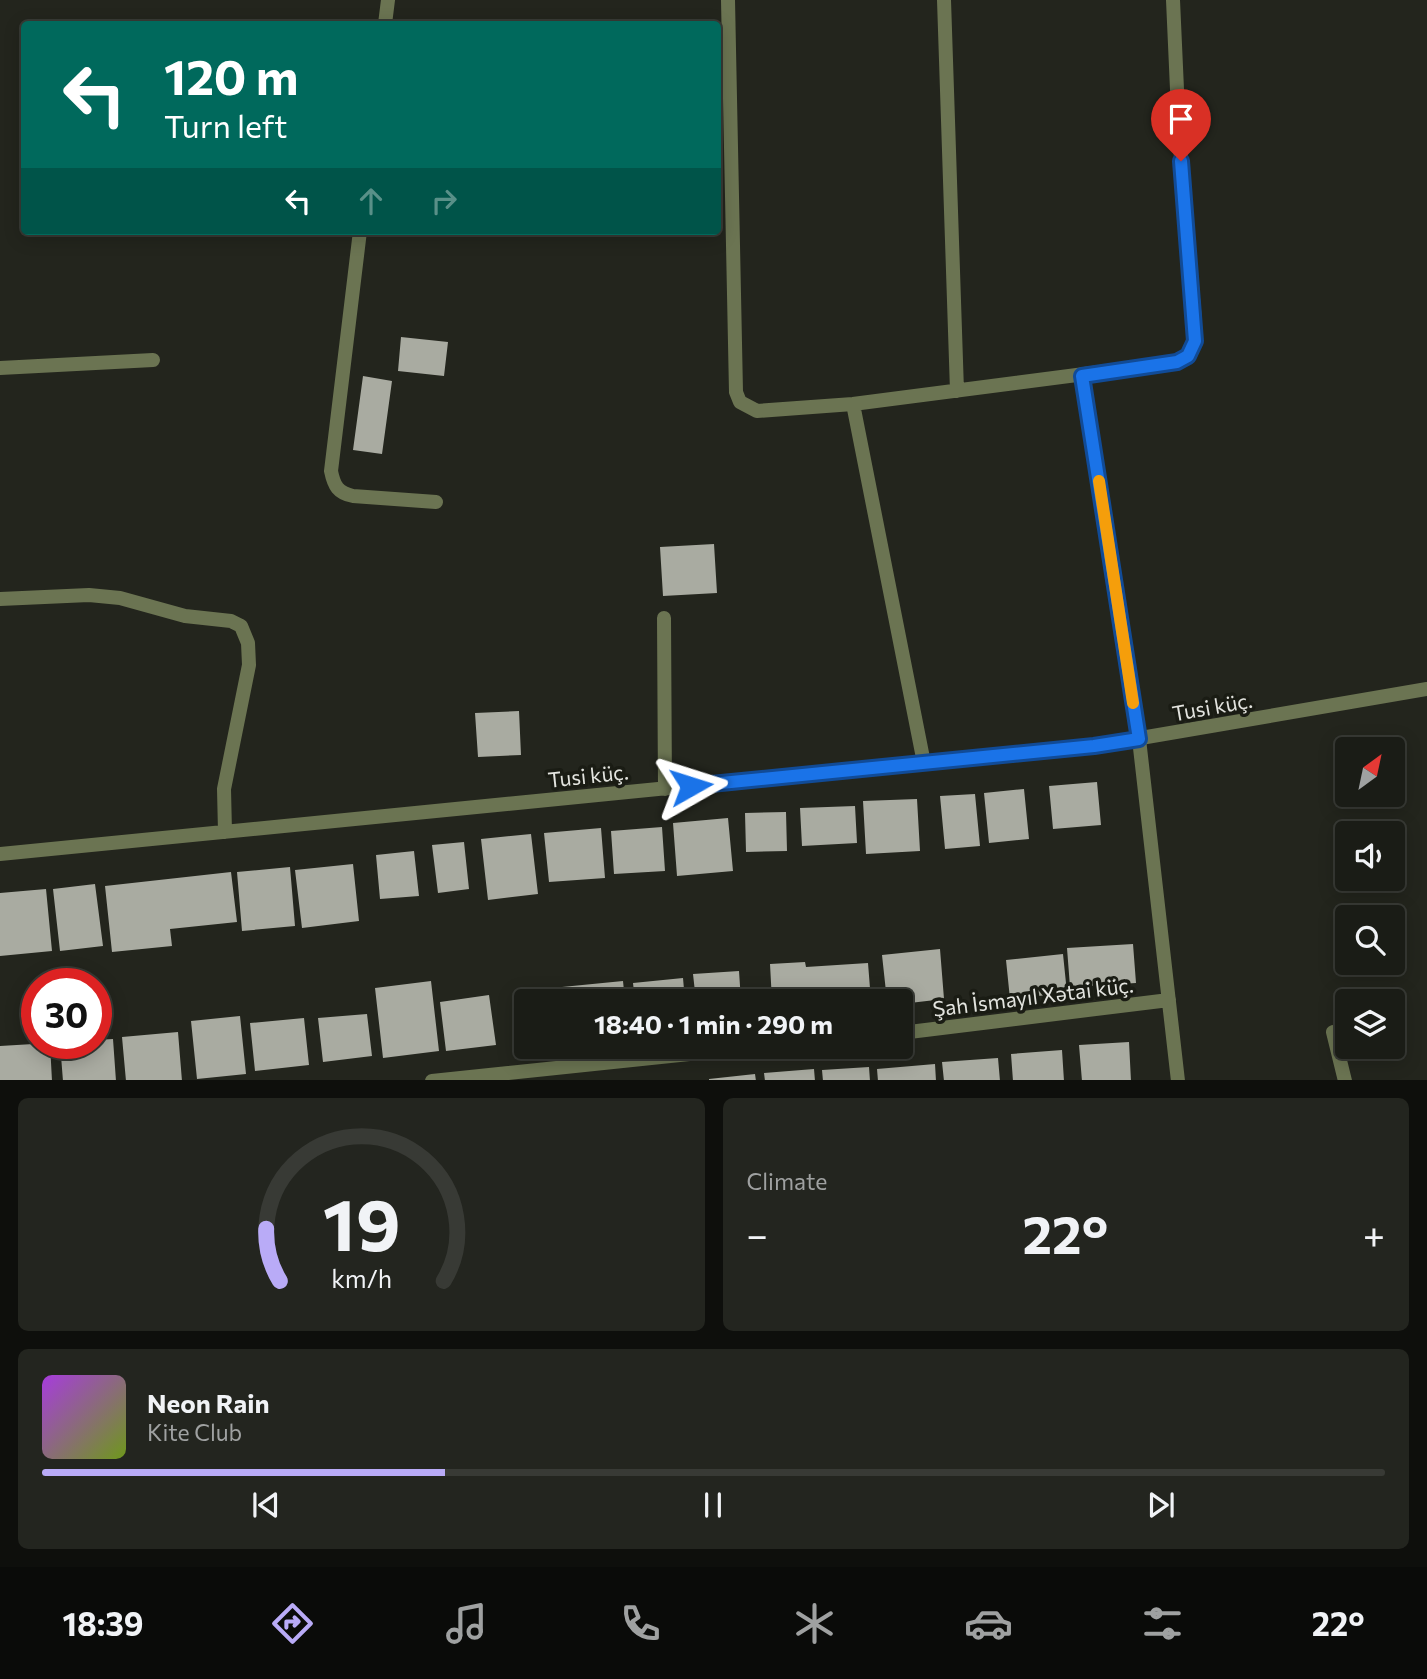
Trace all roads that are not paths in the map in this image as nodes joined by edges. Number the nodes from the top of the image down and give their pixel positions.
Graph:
1 (388, 0) edge
2 (728, 0) edge
3 (944, 0) edge
4 (1173, 0) edge
5 (385, 21) edge
6 (360, 235) edge
7 (153, 360) dead end
8 (0, 368) edge
9 (1082, 376) junction
10 (957, 391) junction
11 (853, 404) junction
12 (436, 502) dead end
13 (0, 599) edge
14 (664, 618) dead end
15 (1427, 690) edge
16 (1139, 739) junction
17 (924, 763) junction
18 (665, 789) junction
19 (225, 832) junction
20 (0, 854) edge
21 (1169, 1000) junction
22 (913, 1032) edge
23 (1333, 1032) dead end
24 (639, 1059) edge
25 (432, 1080) edge
26 (1178, 1080) edge
27 (1345, 1080) edge

1 - 5 street
2 - 11 street
3 - 10 street
4 - 9 street
6 - 12 street
7 - 8 street
9 - 10 street
9 - 16 street
10 - 11 street
11 - 17 street
13 - 19 street
14 - 18 street
15 - 16 street, Tusi küç.
16 - 17 street, Tusi küç.
16 - 21 street
17 - 18 street, Tusi küç.
18 - 19 street, Tusi küç.
19 - 20 street, Tusi küç.
21 - 22 street, Şah İsmayıl Xətai küç.
21 - 26 street
23 - 27 street
24 - 25 street

